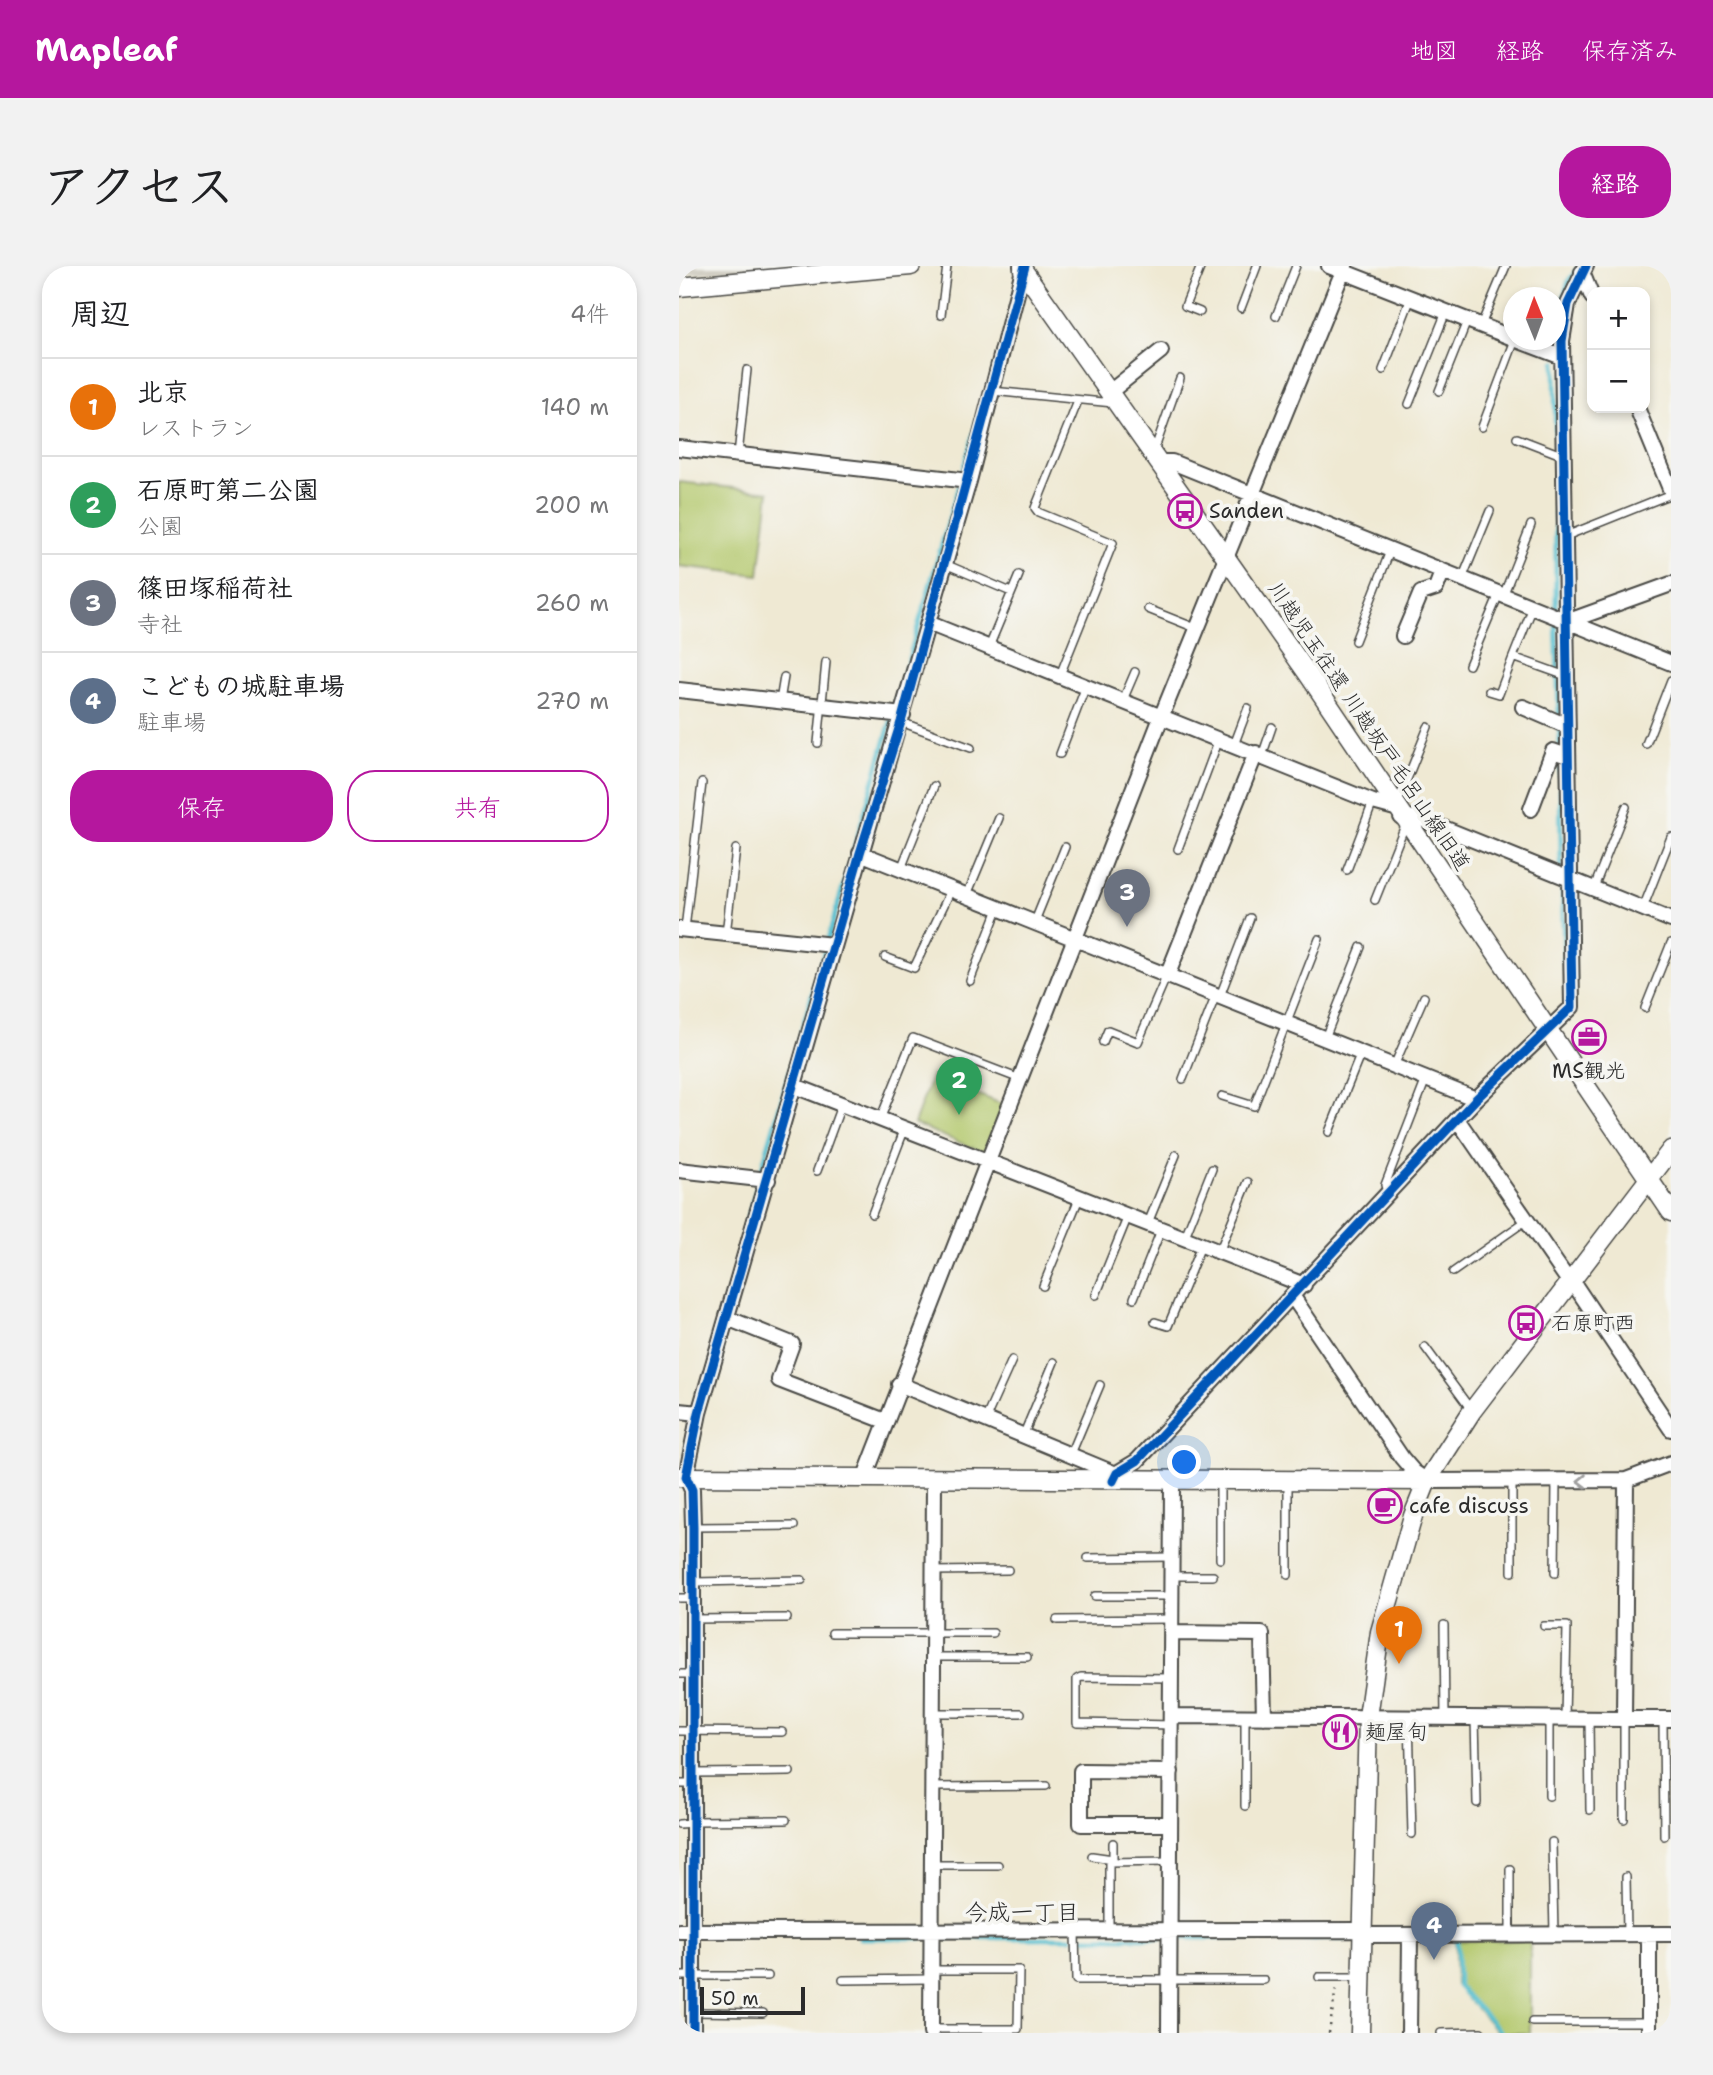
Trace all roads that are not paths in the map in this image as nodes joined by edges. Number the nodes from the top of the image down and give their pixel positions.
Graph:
1 (911, 266) edge
2 (947, 266) edge
3 (1201, 266) edge
4 (1258, 266) edge
5 (1296, 266) edge
6 (1506, 266) edge
7 (1020, 267) edge
8 (1339, 268) edge
9 (1584, 269) edge
10 (679, 286) edge
11 (1589, 287) edge
12 (1411, 298) junction
13 (1241, 308) dead end
14 (1200, 312) dead end
15 (1446, 312) junction
16 (941, 315) dead end
17 (1276, 316) dead end
18 (1474, 323) junction
19 (1503, 334) edge
20 (1511, 350) edge
21 (1544, 350) edge
22 (1161, 351) dead end
23 (1562, 357) junction
24 (747, 370) dead end
25 (1383, 370) dead end
26 (1181, 378) dead end
27 (992, 391) junction
28 (1439, 391) dead end
29 (1116, 397) junction
30 (1078, 401) junction
31 (1409, 404) dead end
32 (1639, 413) edge
33 (1482, 427) dead end
34 (1517, 438) dead end
35 (679, 448) edge
36 (738, 455) junction
37 (1157, 457) junction
38 (1565, 457) junction
39 (969, 481) junction
40 (1671, 490) edge
41 (1253, 496) junction
42 (1490, 510) dead end
43 (1531, 525) dead end
44 (1566, 536) junction
45 (1390, 551) junction
46 (1227, 559) junction
47 (945, 564) junction
48 (1442, 572) junction
49 (1019, 575) dead end
50 (1461, 579) junction
51 (1671, 584) edge
52 (1011, 592) junction
53 (1501, 595) junction
54 (1533, 607) junction
55 (1148, 609) dead end
56 (1566, 622) junction
57 (928, 623) junction
58 (1198, 629) junction
59 (1403, 636) dead end
60 (1355, 641) dead end
61 (989, 648) junction
62 (1513, 657) junction
63 (826, 662) dead end
64 (1671, 663) edge
65 (1469, 666) dead end
66 (1135, 673) dead end
67 (1060, 675) junction
68 (1566, 676) junction
69 (784, 677) dead end
70 (1671, 680) edge
71 (1086, 685) junction
72 (679, 690) edge
73 (1489, 691) dead end
74 (1123, 700) junction
75 (780, 701) junction
76 (821, 706) junction
77 (1523, 707) dead end
78 (1248, 708) dead end
79 (1162, 715) junction
80 (902, 718) junction
81 (1567, 726) junction
82 (1272, 727) dead end
83 (1428, 727) dead end
84 (1219, 739) junction
85 (818, 743) dead end
86 (1646, 744) dead end
87 (1234, 745) junction
88 (971, 748) dead end
89 (1060, 754) dead end
90 (1259, 754) junction
91 (1567, 756) junction
92 (702, 783) dead end
93 (935, 786) dead end
94 (1373, 802) junction
95 (1626, 807) dead end
96 (1531, 809) dead end
97 (1401, 816) junction
98 (999, 818) dead end
99 (1671, 837) edge
100 (1065, 847) dead end
101 (736, 849) dead end
102 (1178, 849) dead end
103 (860, 853) junction
104 (901, 869) junction
105 (1347, 870) dead end
106 (1569, 880) junction
107 (951, 889) junction
108 (1593, 890) junction
109 (967, 895) junction
110 (1375, 900) dead end
111 (998, 909) junction
112 (1643, 909) junction
113 (1250, 918) dead end
114 (1671, 920) edge
115 (1035, 921) junction
116 (682, 929) edge
117 (726, 934) junction
118 (1075, 937) junction
119 (1319, 939) dead end
120 (1671, 943) edge
121 (833, 945) junction
122 (1361, 947) dead end
123 (885, 957) dead end
124 (1168, 974) junction
125 (970, 981) dead end
126 (1218, 995) junction
127 (1424, 997) dead end
128 (1645, 1008) dead end
129 (1286, 1024) junction
130 (1547, 1028) junction
131 (1325, 1038) junction
132 (1103, 1042) dead end
133 (1361, 1053) junction
134 (1394, 1066) junction
135 (1020, 1079) junction
136 (1183, 1079) dead end
137 (1426, 1079) junction
138 (795, 1086) junction
139 (1222, 1096) dead end
140 (1476, 1099) junction
141 (843, 1102) junction
142 (881, 1118) junction
143 (1457, 1119) junction
144 (906, 1128) junction
145 (1329, 1132) dead end
146 (1671, 1150) edge
147 (1176, 1155) dead end
148 (987, 1159) junction
149 (1212, 1169) dead end
150 (679, 1170) edge
151 (817, 1171) dead end
152 (768, 1180) junction
153 (1650, 1180) junction
154 (1248, 1182) dead end
155 (1387, 1192) junction
156 (1080, 1196) junction
157 (1671, 1212) edge
158 (872, 1214) dead end
159 (1128, 1216) junction
160 (1527, 1220) junction
161 (1154, 1227) junction
162 (1184, 1239) junction
163 (1201, 1246) junction
164 (1219, 1253) junction
165 (1453, 1272) dead end
166 (1571, 1282) junction
167 (1304, 1285) junction
168 (1043, 1286) dead end
169 (1096, 1295) dead end
170 (1293, 1297) junction
171 (1134, 1298) dead end
172 (727, 1318) junction
173 (1155, 1322) dead end
174 (1426, 1347) dead end
175 (1012, 1360) dead end
176 (1054, 1362) dead end
177 (899, 1384) junction
178 (1100, 1385) dead end
179 (679, 1411) edge
180 (1472, 1411) junction
181 (699, 1413) junction
182 (985, 1420) junction
183 (885, 1421) junction
184 (1671, 1429) edge
185 (1023, 1436) junction
186 (1071, 1454) junction
187 (1671, 1463) edge
188 (1115, 1478) junction
189 (864, 1479) junction
190 (934, 1480) junction
191 (1172, 1480) junction
192 (1626, 1480) junction
193 (1220, 1481) junction
194 (1427, 1481) junction
195 (1512, 1481) junction
196 (1556, 1481) junction
197 (681, 1482) edge
198 (1288, 1482) junction
199 (794, 1526) dead end
200 (693, 1527) junction
201 (1172, 1557) junction
202 (1088, 1558) dead end
203 (1220, 1559) dead end
204 (1008, 1570) dead end
205 (933, 1571) junction
206 (1511, 1572) dead end
207 (1555, 1573) dead end
208 (1288, 1575) dead end
209 (1172, 1576) junction
210 (1213, 1576) dead end
211 (802, 1580) dead end
212 (694, 1581) junction
213 (1095, 1596) dead end
214 (1172, 1596) junction
215 (686, 1598) edge
216 (787, 1618) dead end
217 (694, 1619) junction
218 (1057, 1620) dead end
219 (1444, 1625) dead end
220 (1172, 1626) junction
221 (1544, 1626) dead end
222 (832, 1633) dead end
223 (993, 1633) dead end
224 (933, 1634) junction
225 (933, 1657) junction
226 (1027, 1657) dead end
227 (687, 1674) edge
228 (1171, 1678) junction
229 (933, 1713) junction
230 (1021, 1713) dead end
231 (1245, 1717) junction
232 (1264, 1717) junction
233 (1368, 1717) junction
234 (1409, 1717) junction
235 (1445, 1718) junction
236 (1475, 1718) junction
237 (1549, 1718) junction
238 (1565, 1718) junction
239 (1589, 1719) junction
240 (1624, 1719) junction
241 (1667, 1719) edge
242 (1172, 1721) junction
243 (679, 1731) edge
244 (694, 1731) junction
245 (782, 1732) dead end
246 (790, 1772) dead end
247 (1171, 1772) junction
248 (694, 1778) junction
249 (679, 1784) edge
250 (1045, 1786) dead end
251 (932, 1787) junction
252 (1549, 1796) dead end
253 (1477, 1802) dead end
254 (1245, 1806) dead end
255 (1590, 1810) dead end
256 (1624, 1819) dead end
257 (786, 1820) dead end
258 (689, 1823) edge
259 (1170, 1824) junction
260 (1412, 1834) dead end
261 (1664, 1836) dead end
262 (1552, 1842) dead end
263 (1113, 1843) dead end
264 (1092, 1856) dead end
265 (1113, 1861) junction
266 (1169, 1861) junction
267 (933, 1865) junction
268 (998, 1865) dead end
269 (1510, 1869) dead end
270 (1626, 1878) dead end
271 (686, 1931) edge
272 (1075, 1931) junction
273 (931, 1932) junction
274 (1109, 1932) junction
275 (1168, 1933) junction
276 (1362, 1933) junction
277 (1510, 1934) junction
278 (1554, 1934) junction
279 (1627, 1934) junction
280 (1649, 1934) junction
281 (1671, 1934) edge
282 (1410, 1935) junction
283 (931, 1974) junction
284 (686, 1976) edge
285 (768, 1976) dead end
286 (1319, 1977) dead end
287 (1361, 1977) junction
288 (843, 1980) dead end
289 (1169, 1980) junction
290 (1264, 1980) dead end
291 (693, 2012) junction
292 (763, 2013) dead end
293 (1532, 2022) dead end
294 (1649, 2027) edge
295 (931, 2031) edge
296 (1481, 2032) edge
297 (694, 2033) edge
298 (1169, 2033) edge
299 (1360, 2033) edge
300 (1409, 2033) edge
301 (1441, 2033) edge

1 - 10 street
2 - 16 lane
3 - 14 lane
4 - 13 lane
5 - 17 lane
6 - 18 lane
7 - 27 street
7 - 29 street, 川越児玉往還 川越坂戸毛呂山線旧道
8 - 12 street
8 - 41 street
9 - 11 street
9 - 23 street
12 - 15 street
12 - 25 lane
15 - 18 street
15 - 31 lane
18 - 19 street
18 - 28 lane
20 - 33 lane
21 - 23 street
22 - 29 street
23 - 38 street
24 - 36 lane
26 - 37 lane
27 - 30 lane
27 - 39 street
29 - 30 lane
29 - 37 street, 川越児玉往還 川越坂戸毛呂山線旧道
30 - 67 lane
32 - 40 street
34 - 38 lane
35 - 36 street
36 - 39 street
37 - 41 street
37 - 46 street, 川越児玉往還 川越坂戸毛呂山線旧道
38 - 44 street
39 - 47 street
40 - 44 lane
41 - 45 street
41 - 46 street
42 - 50 lane
43 - 53 lane
44 - 56 street
45 - 48 street
45 - 60 lane
46 - 58 street
46 - 97 street, 川越児玉往還 川越坂戸毛呂山線旧道
47 - 52 lane
47 - 57 street
48 - 50 street
48 - 59 street
49 - 52 lane
50 - 53 street
51 - 56 street
52 - 61 lane
53 - 54 street
53 - 65 lane
54 - 56 street
54 - 62 lane
55 - 58 lane
56 - 64 street
56 - 68 street
57 - 61 street
57 - 80 street
58 - 79 street
61 - 67 street
62 - 68 lane
62 - 73 lane
63 - 76 lane
66 - 74 lane
67 - 71 street
68 - 81 street
69 - 75 lane
70 - 86 lane
71 - 74 street
71 - 89 lane
72 - 75 street
74 - 79 street
75 - 76 street
76 - 80 street
76 - 85 lane
77 - 81 street
78 - 87 lane
79 - 84 street
79 - 118 street
80 - 88 lane
80 - 103 street
81 - 91 street
82 - 90 lane
83 - 97 lane
84 - 87 street
84 - 102 lane
87 - 90 street
90 - 94 street
90 - 124 street
91 - 96 street
91 - 106 street
92 - 116 lane
93 - 104 lane
94 - 97 street
94 - 105 lane
95 - 108 lane
97 - 106 street
97 - 110 lane
97 - 130 street, 川越児玉往還 川越坂戸毛呂山線旧道
98 - 109 lane
99 - 112 lane
100 - 115 lane
101 - 117 lane
103 - 104 street
103 - 121 street
104 - 107 street
106 - 108 street
106 - 130 street
107 - 109 street
107 - 123 lane
108 - 112 street
109 - 111 street
111 - 115 street
111 - 125 lane
112 - 114 street
113 - 126 lane
115 - 118 street
116 - 117 street
117 - 121 street
118 - 124 street
118 - 135 street
119 - 129 lane
120 - 128 lane
121 - 138 street
122 - 131 lane
124 - 126 street
124 - 132 lane
126 - 129 street
126 - 136 lane
127 - 134 lane
129 - 131 street
129 - 139 lane
130 - 140 street
130 - 153 street, 川越児玉往還 川越坂戸毛呂山線旧道
131 - 133 street
133 - 134 street
133 - 145 lane
134 - 137 street
135 - 142 lane
135 - 148 street
137 - 140 street
137 - 155 lane
138 - 141 street
138 - 152 street
140 - 143 street
141 - 142 street
141 - 151 lane
142 - 144 street
143 - 155 street
143 - 160 street
144 - 148 street
144 - 158 lane
146 - 153 street
147 - 161 lane
148 - 156 street
148 - 177 street
149 - 162 lane
150 - 152 street
152 - 172 street
153 - 157 street, 川越児玉往還 川越坂戸毛呂山線旧道
153 - 166 street
154 - 164 lane
155 - 167 street
156 - 159 street
156 - 168 lane
159 - 161 street
159 - 169 lane
160 - 165 lane
160 - 166 street
161 - 162 street
161 - 171 lane
162 - 163 street
163 - 164 street
163 - 173 lane
164 - 167 street
166 - 180 street
166 - 184 street
167 - 170 street
170 - 188 street
170 - 194 street
172 - 181 street
172 - 183 street
174 - 180 lane
175 - 182 lane
176 - 185 lane
177 - 182 street
177 - 183 street
178 - 186 lane
179 - 181 street
180 - 194 street
181 - 197 street
182 - 185 street
183 - 189 street
185 - 186 street
186 - 188 street
187 - 192 street
188 - 190 street
188 - 191 street
189 - 190 street
189 - 197 street
190 - 205 street
191 - 193 street
191 - 201 street
192 -> 196 street
192 - 240 street
193 - 198 street
193 - 203 lane
194 - 195 street
194 - 198 street
194 - 233 street
195 - 196 street
195 - 206 lane
196 - 207 lane
197 - 200 street
198 - 208 lane
199 - 200 lane
200 - 212 street
201 - 202 lane
201 - 209 street
204 - 205 lane
205 - 224 street
209 - 210 lane
209 - 214 street
211 - 212 lane
212 - 215 street
213 - 214 lane
214 - 220 street
215 - 217 street
216 - 217 lane
217 - 227 street
218 - 220 lane
219 - 235 lane
220 - 228 street
220 - 232 street
221 - 238 lane
222 - 224 lane
223 - 224 lane
224 - 225 street
225 - 226 lane
225 - 229 street
227 - 244 street
228 - 242 street
228 - 242 lane
229 - 230 lane
229 - 251 street
231 - 232 street
231 - 242 street
231 - 254 lane
232 - 233 street
233 - 234 street
233 - 276 street
234 - 235 street
234 - 260 lane
235 - 236 street
236 - 237 street
236 - 253 lane
237 - 238 street
237 - 252 lane
238 - 239 street
239 - 240 street
239 - 255 lane
240 - 241 street
240 - 256 lane
241 - 261 lane
242 - 247 street
243 - 244 lane
244 - 245 lane
244 - 248 street
246 - 248 lane
247 - 259 street
247 - 259 street
248 - 249 lane
248 - 258 street
250 - 251 lane
251 - 267 street
257 - 258 lane
258 - 271 street
259 - 266 street
262 - 278 lane
263 - 265 lane
264 - 265 lane
265 - 266 lane
265 - 274 lane
266 - 275 street
267 - 268 lane
267 - 273 street
269 - 277 lane
270 - 279 lane
271 - 273 street
271 - 284 street
272 - 273 street
272 - 274 street
272 - 289 lane
273 - 283 street
274 - 275 street
275 - 276 street
275 - 289 street
276 - 282 street
276 - 287 street
277 - 278 street
277 - 282 street
278 - 279 street
279 - 280 street
280 - 281 street
280 - 294 street
282 - 300 street
283 - 288 lane
283 - 295 street
283 - 295 lane
284 - 285 lane
284 - 291 street
286 - 287 lane
287 - 299 street
289 - 290 lane
289 - 298 street
291 - 292 lane
291 - 297 street
293 - 294 lane
296 - 301 lane

